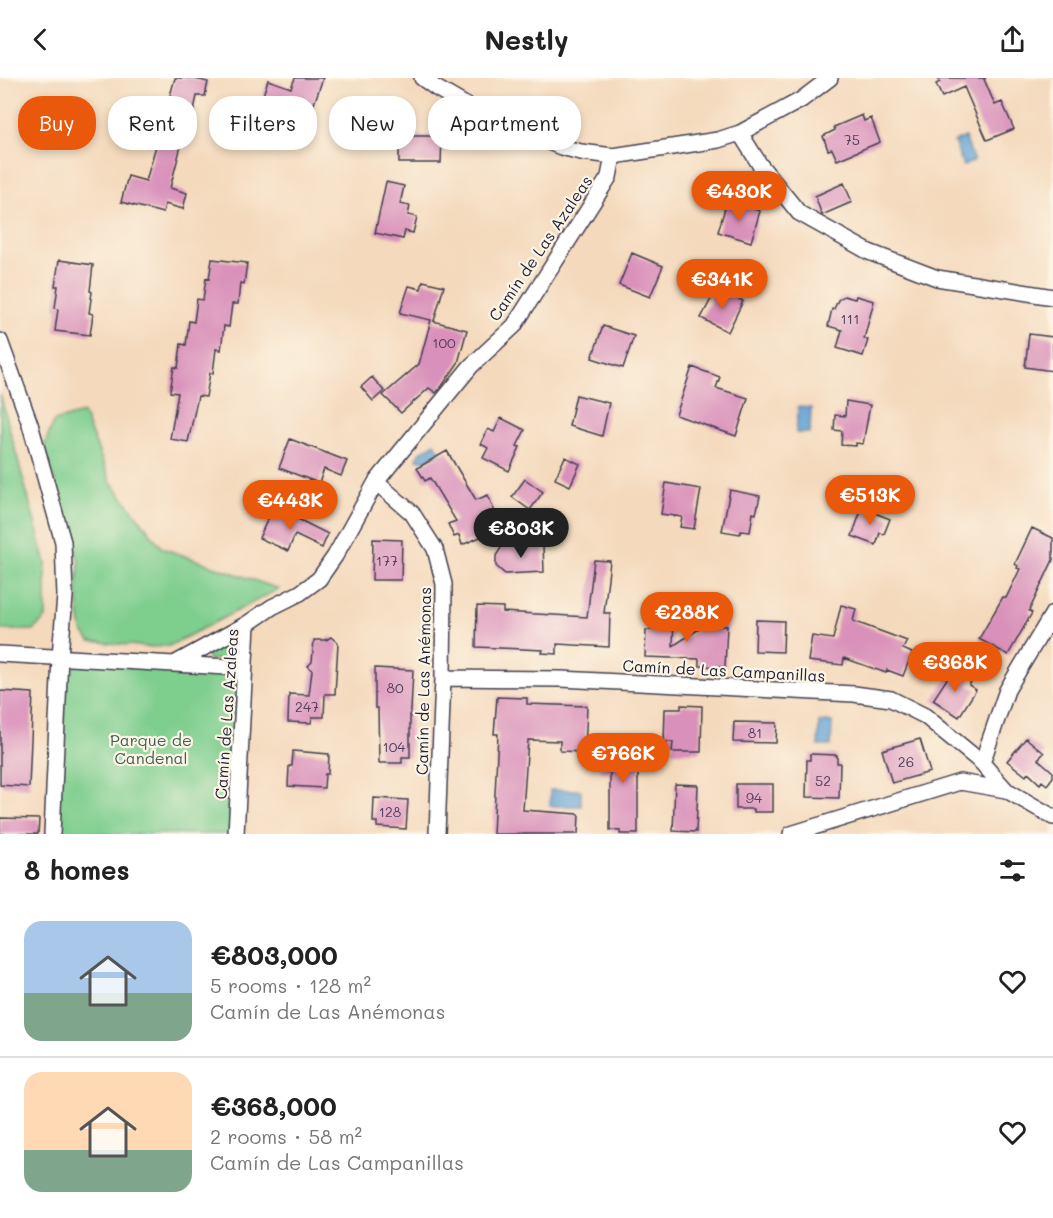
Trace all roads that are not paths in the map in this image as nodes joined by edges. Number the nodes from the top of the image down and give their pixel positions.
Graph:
1 (422, 78) edge
2 (830, 78) edge
3 (740, 133) junction
4 (613, 156) junction
5 (1053, 297) edge
6 (0, 341) edge
7 (376, 482) junction
8 (1053, 613) edge
9 (247, 624) junction
10 (0, 654) edge
11 (60, 656) junction
12 (175, 663) junction
13 (244, 668) junction
14 (444, 678) junction
15 (982, 763) junction
16 (1006, 790) junction
17 (1053, 817) edge
18 (52, 834) edge
19 (236, 834) edge
20 (437, 834) edge
21 (792, 834) edge

1 - 4 street
2 - 3 street
3 - 4 street
3 - 5 street
4 - 7 street, Camín de Las Azaleas
6 - 11 street
7 - 9 street, Camín de Las Azaleas
7 - 14 street, Camín de Las Anémonas
8 - 15 street
9 - 12 street
9 - 13 street, Camín de Las Azaleas
10 - 11 street
11 - 12 street
11 - 18 street
12 - 13 street
13 - 19 street, Camín de Las Azaleas
14 - 15 street, Camín de Las Campanillas
14 - 20 street, Camín de Las Anémonas
15 - 16 street, Camín de Las Campanillas
16 - 17 street
16 - 21 street

